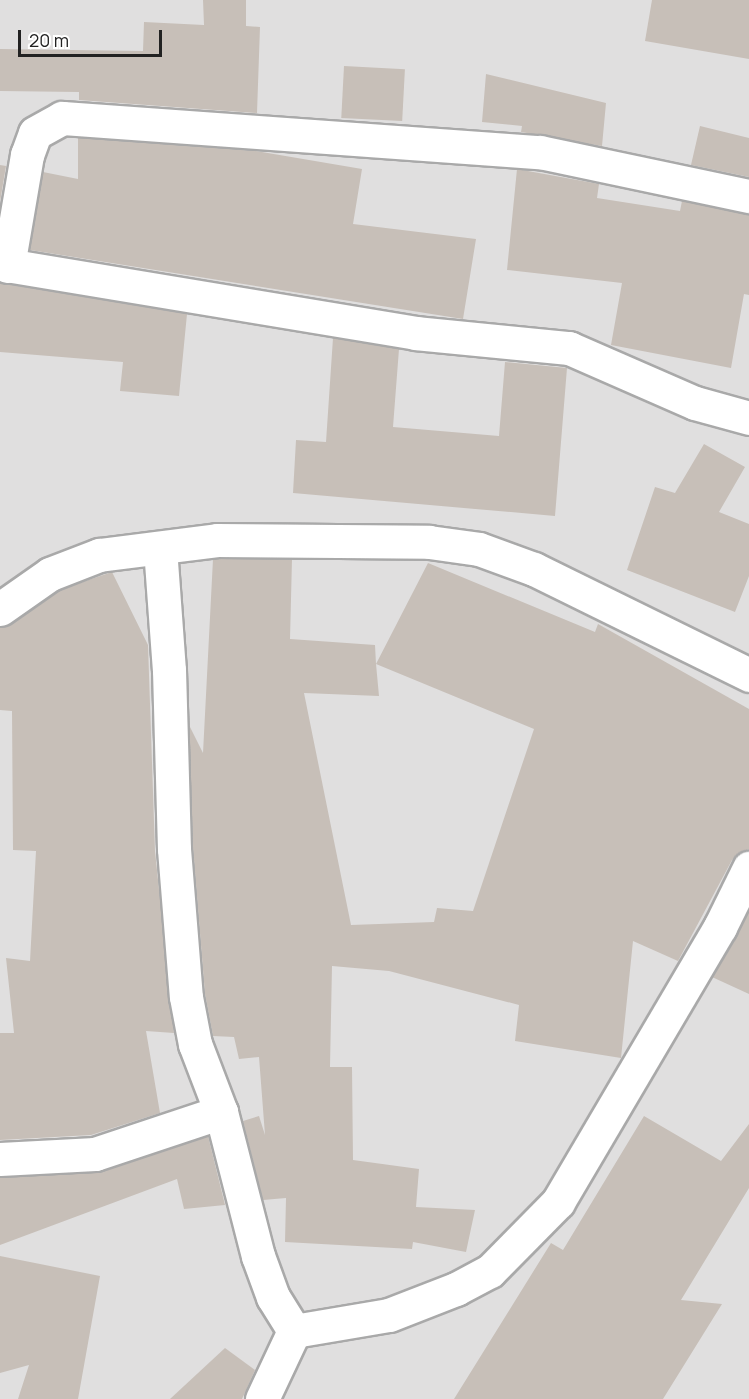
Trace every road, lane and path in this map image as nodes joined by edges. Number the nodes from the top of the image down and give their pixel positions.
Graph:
1 (749, 196) edge
2 (4, 265) edge
3 (749, 418) edge
4 (160, 548) junction
5 (0, 609) edge
6 (749, 675) edge
7 (749, 868) edge
8 (221, 1112) junction
9 (0, 1159) edge
10 (294, 1331) junction
11 (262, 1399) edge

1 - 2 street
2 - 3 street
4 - 5 street
4 - 6 street
4 - 8 street
7 - 10 street
8 - 9 street
8 - 10 street
10 - 11 street

